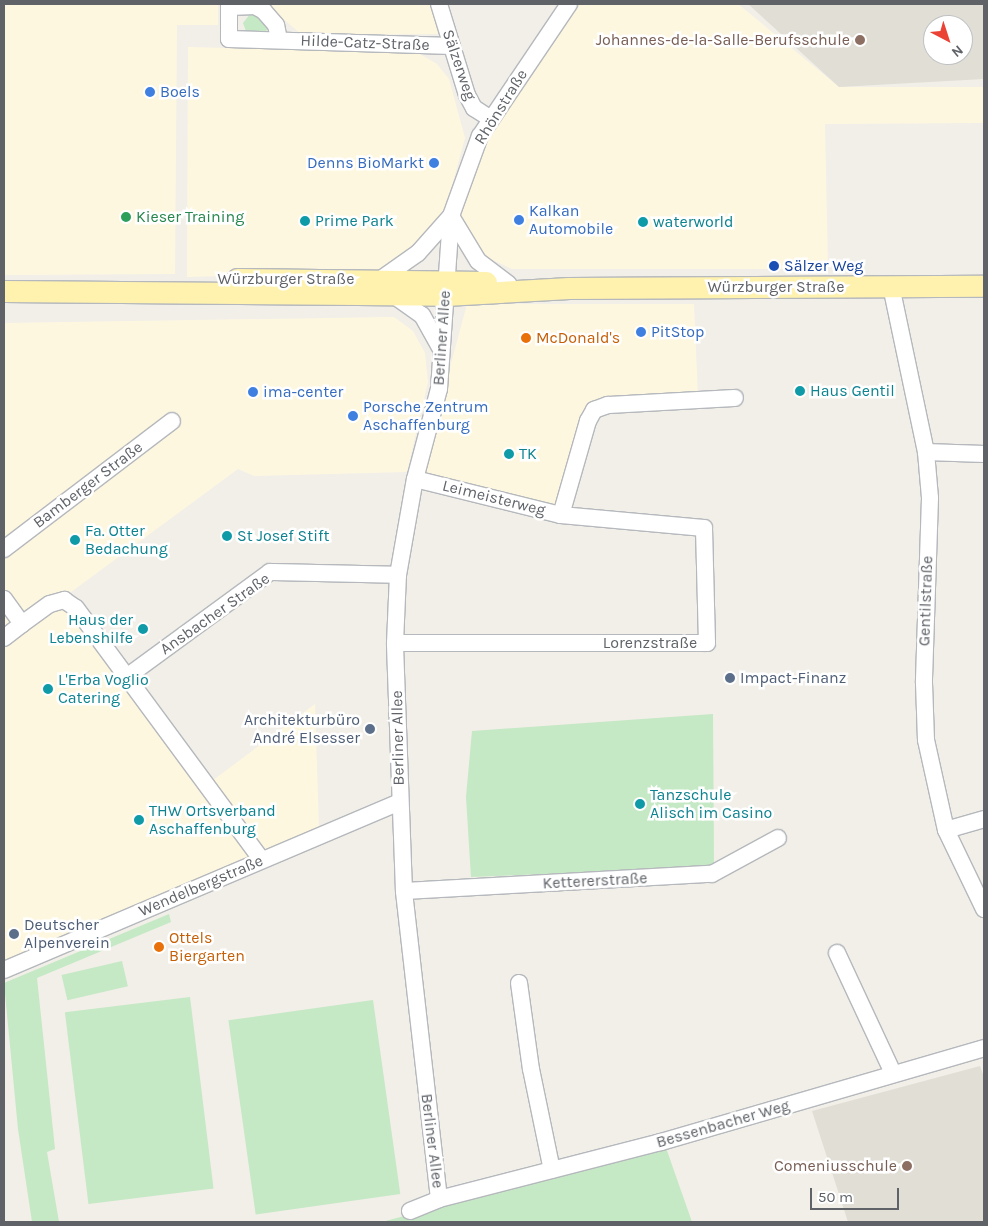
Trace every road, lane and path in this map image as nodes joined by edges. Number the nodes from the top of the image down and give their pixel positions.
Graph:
1 (439, 4) edge
2 (569, 4) edge
3 (279, 40) dead end
4 (452, 46) junction
5 (491, 119) junction
6 (451, 216) junction
7 (4, 279) edge
8 (508, 284) junction
9 (891, 286) junction
10 (984, 286) edge
11 (387, 287) junction
12 (446, 287) junction
13 (569, 288) junction
14 (4, 291) edge
15 (441, 351) junction
16 (735, 398) dead end
17 (172, 421) dead end
18 (926, 452) junction
19 (984, 454) edge
20 (415, 479) junction
21 (561, 515) junction
22 (4, 549) edge
23 (398, 575) junction
24 (4, 599) edge
25 (22, 624) junction
26 (4, 638) edge
27 (395, 643) junction
28 (128, 676) junction
29 (398, 803) junction
30 (984, 819) edge
31 (946, 830) junction
32 (778, 838) dead end
33 (262, 860) junction
34 (404, 891) junction
35 (984, 909) edge
36 (836, 953) dead end
37 (4, 970) edge
38 (519, 983) dead end
39 (984, 1048) edge
40 (893, 1073) junction
41 (552, 1170) junction
42 (439, 1199) junction
43 (410, 1212) dead end

1 - 4 street, Sälzerweg
2 - 5 street, Rhönstraße
3 - 4 street, Hilde-Catz-Straße
4 - 5 street, Sälzerweg
5 - 6 street, Rhönstraße
6 - 8 street
6 - 11 street
6 - 12 street, Rhönstraße
7 - 11 main road, Würzburger Straße
8 - 12 main road, Würzburger Straße
8 - 13 main road, Würzburger Straße
9 - 10 main road, Würzburger Straße
9 - 13 main road, Würzburger Straße
9 - 18 street, Gentilstraße
11 - 12 main road, Würzburger Straße
11 - 14 main road, Würzburger Straße
11 - 15 street
12 - 13 main road, Würzburger Straße
12 - 15 street, Berliner Allee
15 - 20 street, Berliner Allee
16 - 21 street, Leimeisterweg
17 - 22 street, Bamberger Straße
18 - 19 street
18 - 31 street, Gentilstraße
20 - 21 street, Leimeisterweg
20 - 23 street, Berliner Allee
21 - 27 street, Lorenzstraße
23 - 27 street, Berliner Allee
23 - 28 street, Ansbacher Straße
24 - 25 street
25 - 26 street
25 - 28 street
27 - 29 street, Berliner Allee
28 - 33 street
29 - 33 street, Wendelbergstraße
29 - 34 street, Berliner Allee
30 - 31 street
31 - 35 street, Gentilstraße
32 - 34 street, Kettererstraße
33 - 37 street, Wendelbergstraße
34 - 42 street, Berliner Allee
36 - 40 street
38 - 41 street
39 - 40 street, Bessenbacher Weg
40 - 41 street, Bessenbacher Weg
41 - 42 street, Bessenbacher Weg
42 - 43 street, Bessenbacher Weg

